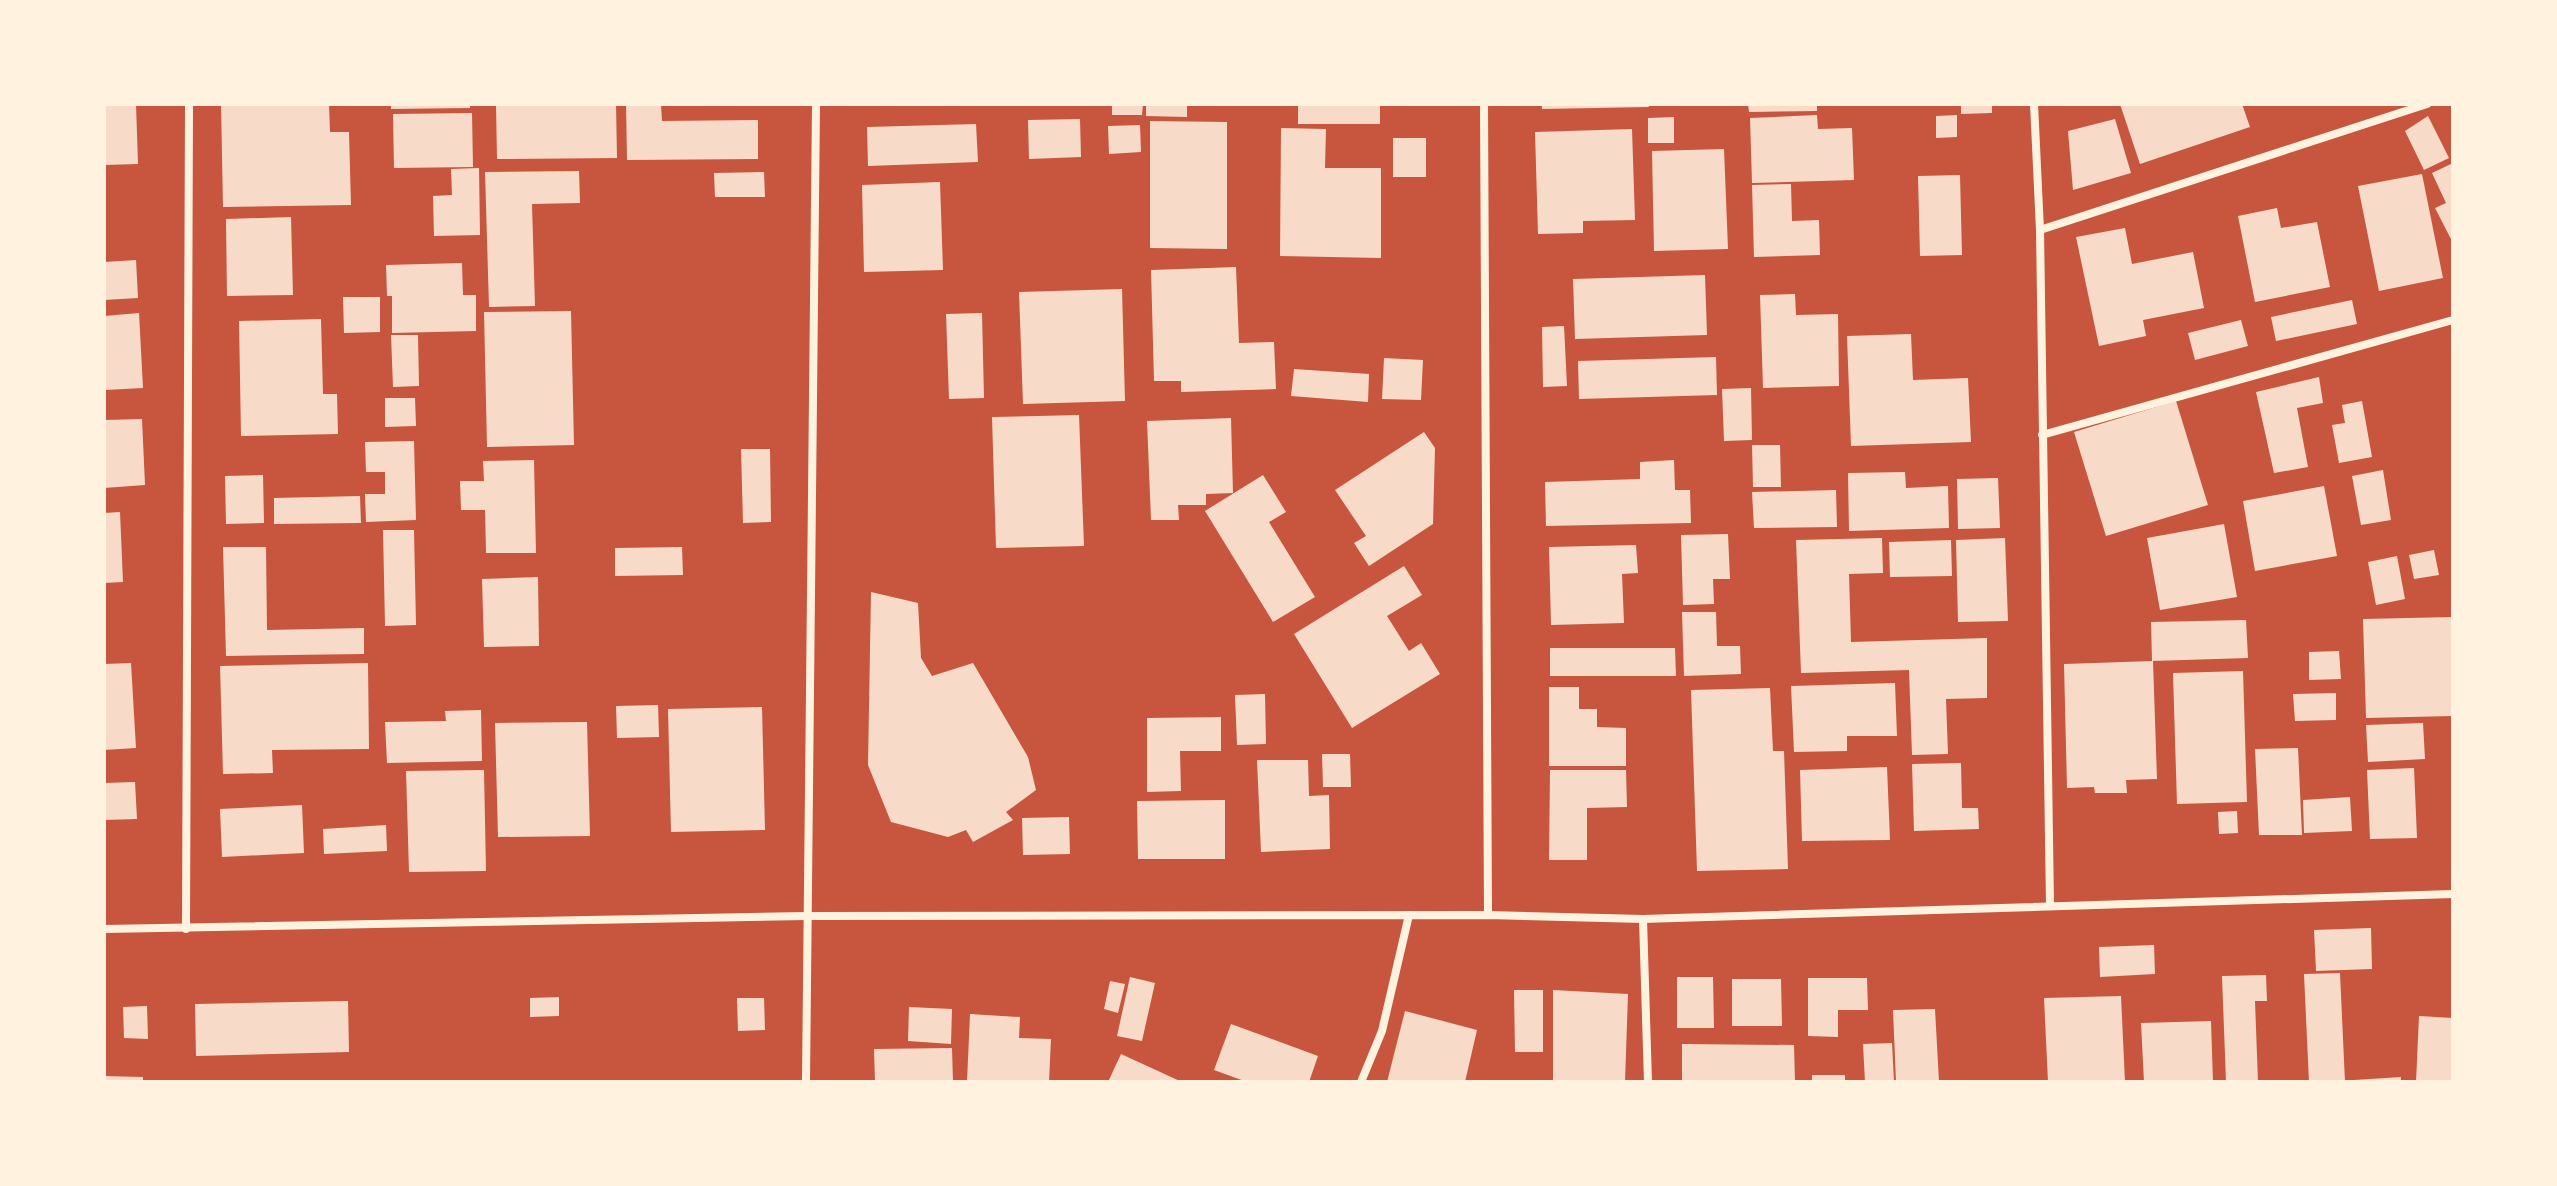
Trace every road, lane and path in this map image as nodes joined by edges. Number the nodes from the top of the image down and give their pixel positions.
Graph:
1 (189, 104) edge
2 (816, 104) edge
3 (1484, 104) edge
4 (2034, 104) edge
5 (2427, 104) edge
6 (2040, 230) junction
7 (2453, 320) edge
8 (2042, 435) junction
9 (2453, 894) edge
10 (2050, 905) junction
11 (1409, 915) junction
12 (1488, 915) junction
13 (807, 916) junction
14 (1643, 919) junction
15 (104, 929) edge
16 (186, 929) junction
17 (806, 1082) edge
18 (1361, 1082) edge
19 (1648, 1082) edge

1 - 16 street
2 - 13 street
3 - 12 street
4 - 6 street
5 - 6 street
6 - 8 street
7 - 8 street
8 - 10 street
9 - 10 street
10 - 14 street
11 - 12 street
11 - 13 street
11 - 18 street
12 - 14 street
13 - 16 street
13 - 17 street
14 - 19 street
15 - 16 street

